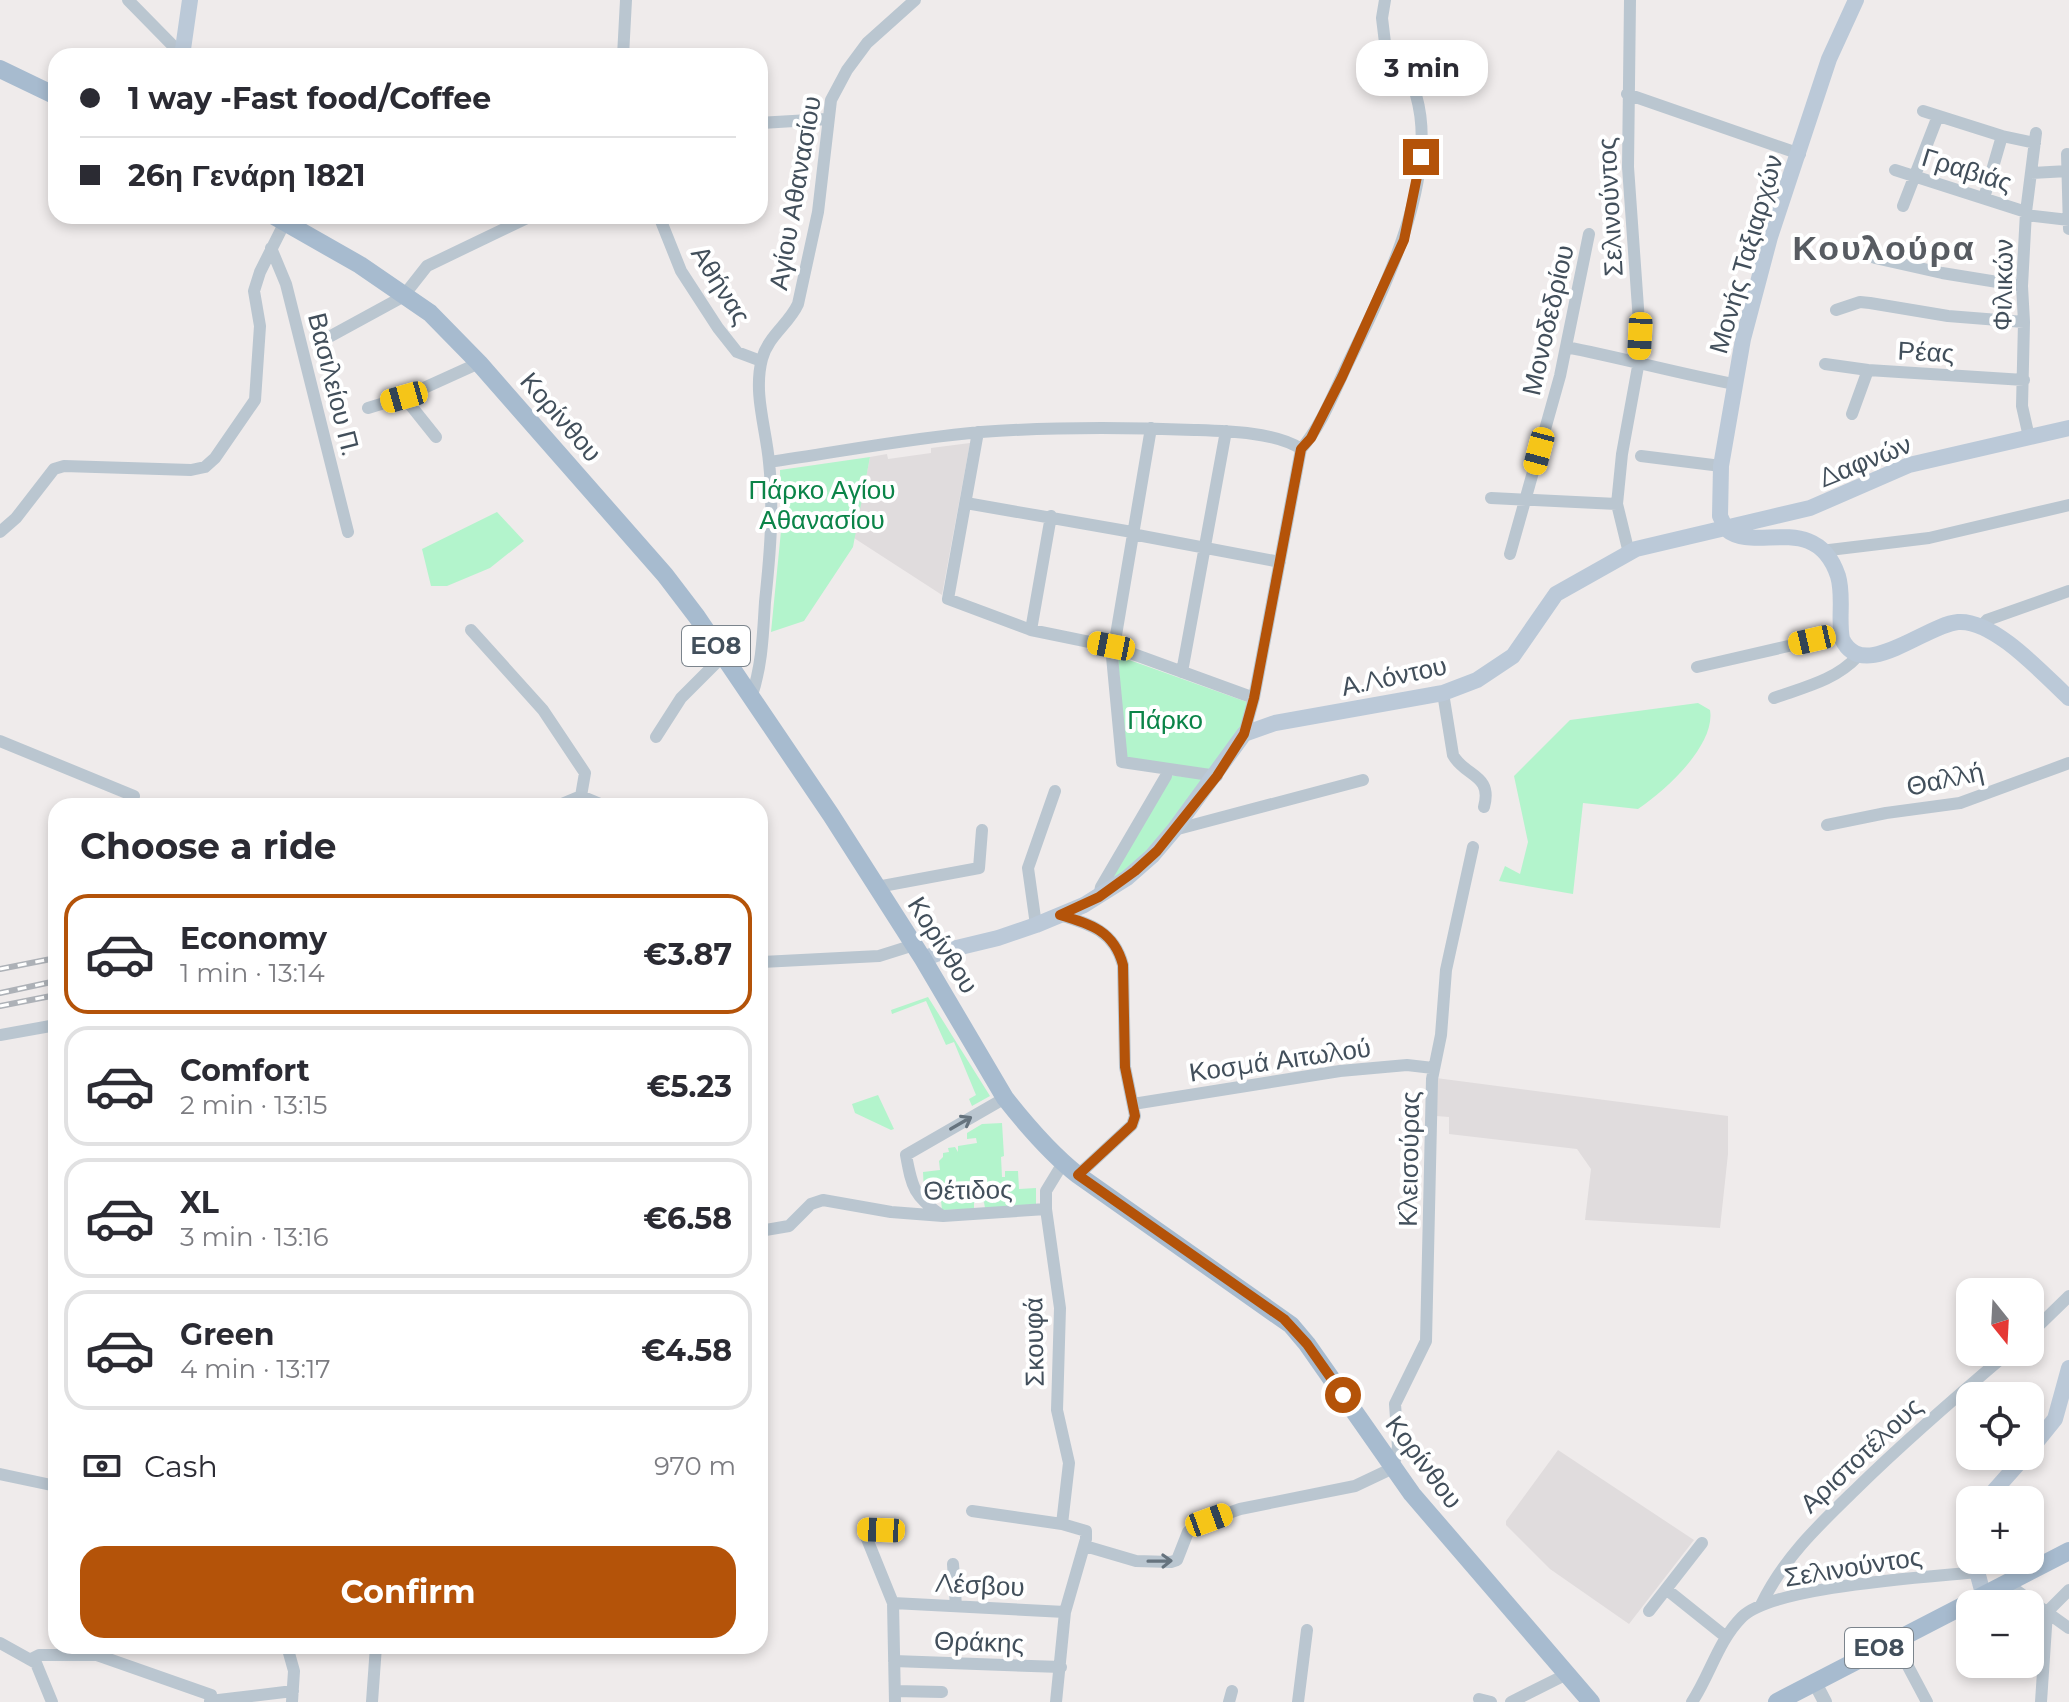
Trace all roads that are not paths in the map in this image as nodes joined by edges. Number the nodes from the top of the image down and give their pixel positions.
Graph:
1 (128, 0) edge
2 (190, 0) edge
3 (626, 0) edge
4 (915, 0) edge
5 (1385, 0) edge
6 (1630, 0) edge
7 (1856, 0) edge
8 (175, 48) edge
9 (183, 48) edge
10 (623, 48) edge
11 (0, 69) edge
12 (48, 92) edge
13 (1627, 94) junction
14 (1923, 111) dead end
15 (1938, 116) junction
16 (827, 119) junction
17 (768, 123) edge
18 (2002, 136) junction
19 (1800, 154) junction
20 (2067, 154) edge
21 (1895, 170) dead end
22 (2068, 171) edge
23 (2031, 173) junction
24 (1916, 178) junction
25 (1984, 198) junction
26 (1903, 206) dead end
27 (2026, 213) junction
28 (2069, 220) edge
29 (278, 224) edge
30 (288, 224) edge
31 (514, 224) edge
32 (662, 224) edge
33 (2069, 229) edge
34 (1589, 234) dead end
35 (271, 248) junction
36 (1875, 258) dead end
37 (2022, 286) junction
38 (406, 294) junction
39 (1836, 310) dead end
40 (2024, 322) junction
41 (329, 337) dead end
42 (1566, 347) junction
43 (761, 361) junction
44 (1639, 361) junction
45 (479, 363) junction
46 (1825, 364) dead end
47 (1868, 370) junction
48 (2024, 380) junction
49 (1734, 384) junction
50 (404, 397) junction
51 (368, 408) dead end
52 (1852, 414) dead end
53 (1151, 428) junction
54 (2069, 428) edge
55 (1226, 431) junction
56 (978, 432) junction
57 (436, 437) dead end
58 (2029, 437) junction
59 (1301, 449) junction
60 (1641, 456) dead end
61 (769, 462) junction
62 (1721, 466) junction
63 (1491, 498) dead end
64 (1526, 501) junction
65 (966, 503) junction
66 (1617, 504) junction
67 (2069, 505) edge
68 (1051, 516) junction
69 (1726, 529) junction
70 (0, 532) edge
71 (348, 532) dead end
72 (1132, 533) junction
73 (1204, 548) junction
74 (1821, 551) junction
75 (1629, 553) junction
76 (1510, 554) dead end
77 (1280, 562) junction
78 (2069, 591) edge
79 (1981, 626) junction
80 (471, 630) dead end
81 (1031, 630) junction
82 (1841, 634) junction
83 (1113, 646) junction
84 (723, 656) junction
85 (1858, 656) junction
86 (1697, 667) dead end
87 (1182, 672) junction
88 (1443, 693) junction
89 (751, 698) junction
90 (1254, 698) junction
91 (1774, 698) dead end
92 (2069, 698) edge
93 (1252, 731) junction
94 (656, 737) dead end
95 (0, 741) edge
96 (2069, 763) edge
97 (1166, 776) dead end
98 (1217, 776) junction
99 (1363, 780) dead end
100 (1055, 791) dead end
101 (134, 796) dead end
102 (581, 796) junction
103 (576, 798) edge
104 (586, 798) edge
105 (1484, 807) dead end
106 (1827, 825) dead end
107 (982, 830) dead end
108 (1174, 830) junction
109 (1473, 847) dead end
110 (877, 887) junction
111 (1099, 897) junction
112 (1060, 915) junction
113 (1036, 925) junction
114 (919, 952) junction
115 (768, 962) edge
116 (48, 1026) edge
117 (0, 1035) edge
118 (1433, 1068) junction
119 (1005, 1098) junction
120 (1133, 1104) junction
121 (1070, 1169) junction
122 (1046, 1209) junction
123 (943, 1216) junction
124 (768, 1230) edge
125 (2069, 1296) edge
126 (2044, 1320) edge
127 (1992, 1366) edge
128 (2069, 1368) edge
129 (2044, 1433) edge
130 (1393, 1468) junction
131 (2013, 1470) edge
132 (0, 1474) edge
133 (48, 1484) edge
134 (1998, 1486) edge
135 (972, 1511) dead end
136 (1062, 1524) junction
137 (898, 1530) dead end
138 (1702, 1543) dead end
139 (1085, 1546) junction
140 (2069, 1551) edge
141 (953, 1564) dead end
142 (1956, 1569) edge
143 (2006, 1583) junction
144 (1666, 1589) junction
145 (1991, 1590) edge
146 (2069, 1590) edge
147 (893, 1603) junction
148 (1761, 1605) junction
149 (956, 1606) junction
150 (1956, 1608) edge
151 (1649, 1611) dead end
152 (1065, 1612) junction
153 (2047, 1612) junction
154 (2069, 1628) edge
155 (1307, 1630) dead end
156 (1726, 1637) junction
157 (1894, 1640) junction
158 (0, 1643) edge
159 (289, 1654) edge
160 (375, 1654) edge
161 (31, 1659) junction
162 (894, 1661) junction
163 (1061, 1667) junction
164 (1565, 1675) junction
165 (1814, 1681) junction
166 (942, 1692) dead end
167 (292, 1697) edge
168 (895, 1697) edge
169 (1585, 1698) edge
170 (52, 1702) edge
171 (210, 1702) edge
172 (372, 1702) edge
173 (1056, 1702) edge
174 (1298, 1702) edge
175 (1511, 1702) edge
176 (1692, 1702) edge
177 (1777, 1702) edge
178 (1825, 1702) edge
179 (1927, 1702) edge
180 (2041, 1702) edge

1 - 8 street
2 - 9 main road
3 - 10 street
4 - 16 street, Αγίου Αθανασίου
5 - 59 street
6 - 13 street, Σελινούντος
7 - 19 main road, Μονής Ταξιαρχών
11 - 12 main road
13 - 19 street
13 - 44 street, Σελινούντος
14 - 15 street
15 - 18 street
15 - 24 street
16 - 17 street
16 - 43 street, Αγίου Αθανασίου
18 - 23 street, Φιλικών
18 - 25 street
19 - 49 main road, Μονής Ταξιαρχών
20 - 22 street
21 - 24 street, Γραβιάς
22 - 23 street
22 - 28 street
23 - 27 street, Φιλικών
24 - 25 street, Γραβιάς
24 - 26 street
25 - 27 street, Γραβιάς
27 - 28 street, Γραβιάς
27 - 37 street, Φιλικών
28 - 33 street
29 - 35 street
30 - 38 main road, Κορίνθου / ΕΟ8
31 - 38 street
32 - 43 street, Αθήνας
34 - 42 street, Μονοδεδρίου
35 - 70 street
35 - 71 street, Βασιλείου Π.
36 - 37 street
37 - 40 street, Φιλικών
38 - 41 street
38 - 45 main road, Κορίνθου / ΕΟ8
39 - 40 street
40 - 48 street, Φιλικών
42 - 44 street
42 - 64 street, Μονοδεδρίου
43 - 61 street
44 - 49 street
44 - 66 street, Σελινούντος
45 - 50 street
45 - 84 main road, Κορίνθου / ΕΟ8
46 - 47 street, Ρέας
47 - 48 street, Ρέας
47 - 52 street
48 - 58 street, Φιλικών
49 - 62 main road, Μονής Ταξιαρχών
50 - 51 street
50 - 57 street
53 - 55 street
53 - 56 street
53 - 72 street
54 - 58 main road, Δαφνών
55 - 59 street
55 - 73 street
56 - 61 street
56 - 65 street
58 - 69 main road, Δαφνών
59 - 77 street
60 - 62 street
61 - 89 street
62 - 69 main road, Μονής Ταξιαρχών
63 - 64 street
64 - 66 street
64 - 76 street, Μονοδεδρίου
65 - 68 street
65 - 81 street
66 - 75 street, Σελινούντος
67 - 74 street
68 - 72 street
68 - 81 street
69 - 74 main road
69 - 75 main road, Α.Λόντου
72 - 73 street
72 - 83 street
73 - 77 street
73 - 87 street
74 - 82 main road
75 - 88 main road, Α.Λόντου
77 - 90 street
78 - 79 street
79 - 85 main road
79 - 92 main road
80 - 102 street
81 - 83 street
82 - 85 main road
82 - 86 street
83 - 87 street
83 - 98 street
84 - 89 main road, Κορίνθου / ΕΟ8
84 - 94 street
85 - 91 street
87 - 90 street
88 - 93 main road, Α.Λόντου
88 - 105 street
89 - 110 main road, Κορίνθου / ΕΟ8
90 - 93 street
93 - 98 main road
95 - 101 street
96 - 106 street, Θαλλή
97 - 111 street
98 - 108 main road
99 - 108 street
100 - 113 street
102 - 103 street
102 - 104 street
107 - 110 street
108 - 111 main road
109 - 118 street, Κλεισούρας
110 - 114 main road, Κορίνθου / ΕΟ8
111 - 112 main road
112 - 113 main road
112 - 120 street
113 - 114 main road
114 - 115 street
114 - 119 main road, Κορίνθου / ΕΟ8
116 - 117 street
118 - 120 street, Κοσμά Αιτωλού
118 - 130 street, Κλεισούρας
119 - 121 main road, Κορίνθου / ΕΟ8
123 -> 119 street
120 - 121 street
121 - 122 street, Σκουφά
121 - 130 main road, Κορίνθου / ΕΟ8
122 - 123 street, Θέτιδος
122 - 136 street, Σκουφά
123 - 124 street, Θέτιδος
125 - 126 street
127 - 148 street, Αριστοτέλους
128 - 129 main road
139 -> 130 street
130 - 164 main road, Κορίνθου / ΕΟ8
131 - 134 main road
132 - 133 street
135 - 136 street
136 - 139 street
137 - 147 street
138 - 144 street
139 - 152 street
140 - 143 main road, ΕΟ8
141 - 149 street
142 - 148 street, Σελινούντος
143 - 145 main road, ΕΟ8
143 - 153 street
144 - 151 street
144 - 156 street
146 - 153 street
147 - 149 street, Λέσβου
147 - 162 street
148 - 156 street, Σελινούντος
149 - 152 street, Λέσβου
150 - 157 main road, ΕΟ8
152 - 163 street
153 - 154 street
153 - 180 street
155 - 174 street
156 - 176 street, Σελινούντος
157 - 165 main road, ΕΟ8
157 - 179 street
158 - 161 street
159 - 167 street
160 - 172 street
161 - 170 street
161 - 171 street
162 - 163 street, Θράκης
162 - 168 street
163 - 173 street
164 - 169 main road, Κορίνθου / ΕΟ8
164 - 175 street
165 - 177 main road, ΕΟ8
165 - 178 street
166 - 168 street
167 - 171 street

